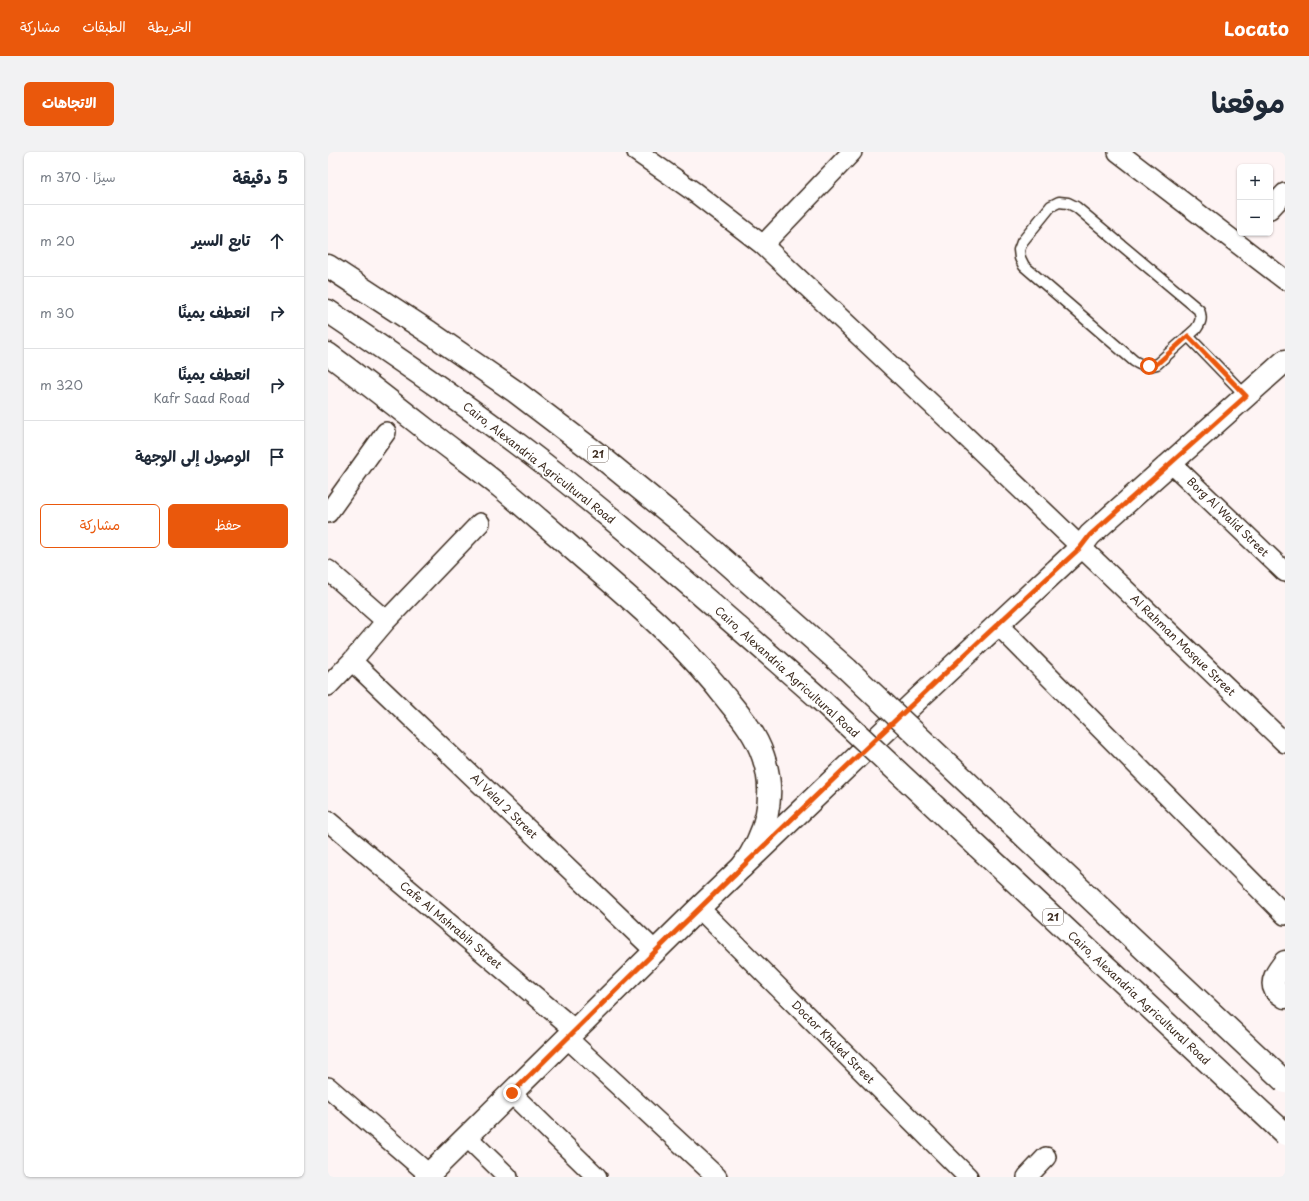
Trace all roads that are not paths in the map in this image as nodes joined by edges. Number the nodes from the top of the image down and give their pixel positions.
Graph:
1 (637, 152) edge
2 (852, 152) edge
3 (1118, 152) edge
4 (1285, 193) edge
5 (1273, 206) edge
6 (1242, 238) edge
7 (763, 245) junction
8 (328, 266) edge
9 (1285, 280) edge
10 (328, 312) edge
11 (1188, 336) junction
12 (328, 354) edge
13 (1285, 361) edge
14 (1246, 396) junction
15 (386, 432) dead end
16 (1171, 463) junction
17 (328, 513) edge
18 (480, 523) dead end
19 (1080, 548) junction
20 (328, 570) edge
21 (1285, 572) edge
22 (386, 621) junction
23 (997, 624) junction
24 (352, 661) junction
25 (328, 686) edge
26 (1285, 743) edge
27 (328, 821) edge
28 (742, 868) junction
29 (699, 908) junction
30 (1285, 915) edge
31 (656, 951) junction
32 (1285, 962) edge
33 (1285, 998) edge
34 (571, 1034) junction
35 (1285, 1082) edge
36 (328, 1088) edge
37 (512, 1093) junction
38 (1285, 1134) edge
39 (467, 1137) junction
40 (1046, 1157) dead end
41 (429, 1176) edge
42 (508, 1177) edge
43 (597, 1177) edge
44 (717, 1177) edge
45 (968, 1177) edge
46 (1027, 1177) edge

1 - 7 street, Al Rahman Mosque Street
2 - 7 street
3 - 6 street
4 - 5 street
6 - 9 street
7 - 19 street, Al Rahman Mosque Street
8 - 35 main road, 21, bridge
10 - 38 main road, Cairo, Alexandria Agricultural Road / 21, bridge
11 - 11 lane
11 - 14 lane
12 - 28 main road
13 - 14 main road
14 - 16 main road
15 - 17 street
16 - 19 main road
16 - 21 street, Borg Al Walid Street
18 - 22 street
19 - 23 main road
19 - 26 street, Al Rahman Mosque Street
20 - 22 street
22 - 24 street
23 - 28 main road
23 - 30 street
24 - 25 street
24 - 31 street, Al Velal 2 Street
27 - 34 street, Cafe Al Mshrabih Street
28 - 29 main road
29 - 31 main road
29 - 45 street, Doctor Khaled Street
31 - 34 main road
32 - 33 main road
34 - 37 main road
34 - 44 street, Cafe Al Mshrabih Street
36 - 41 street
37 - 39 main road
37 - 43 street
39 - 41 main road
39 - 42 street
40 - 46 street

